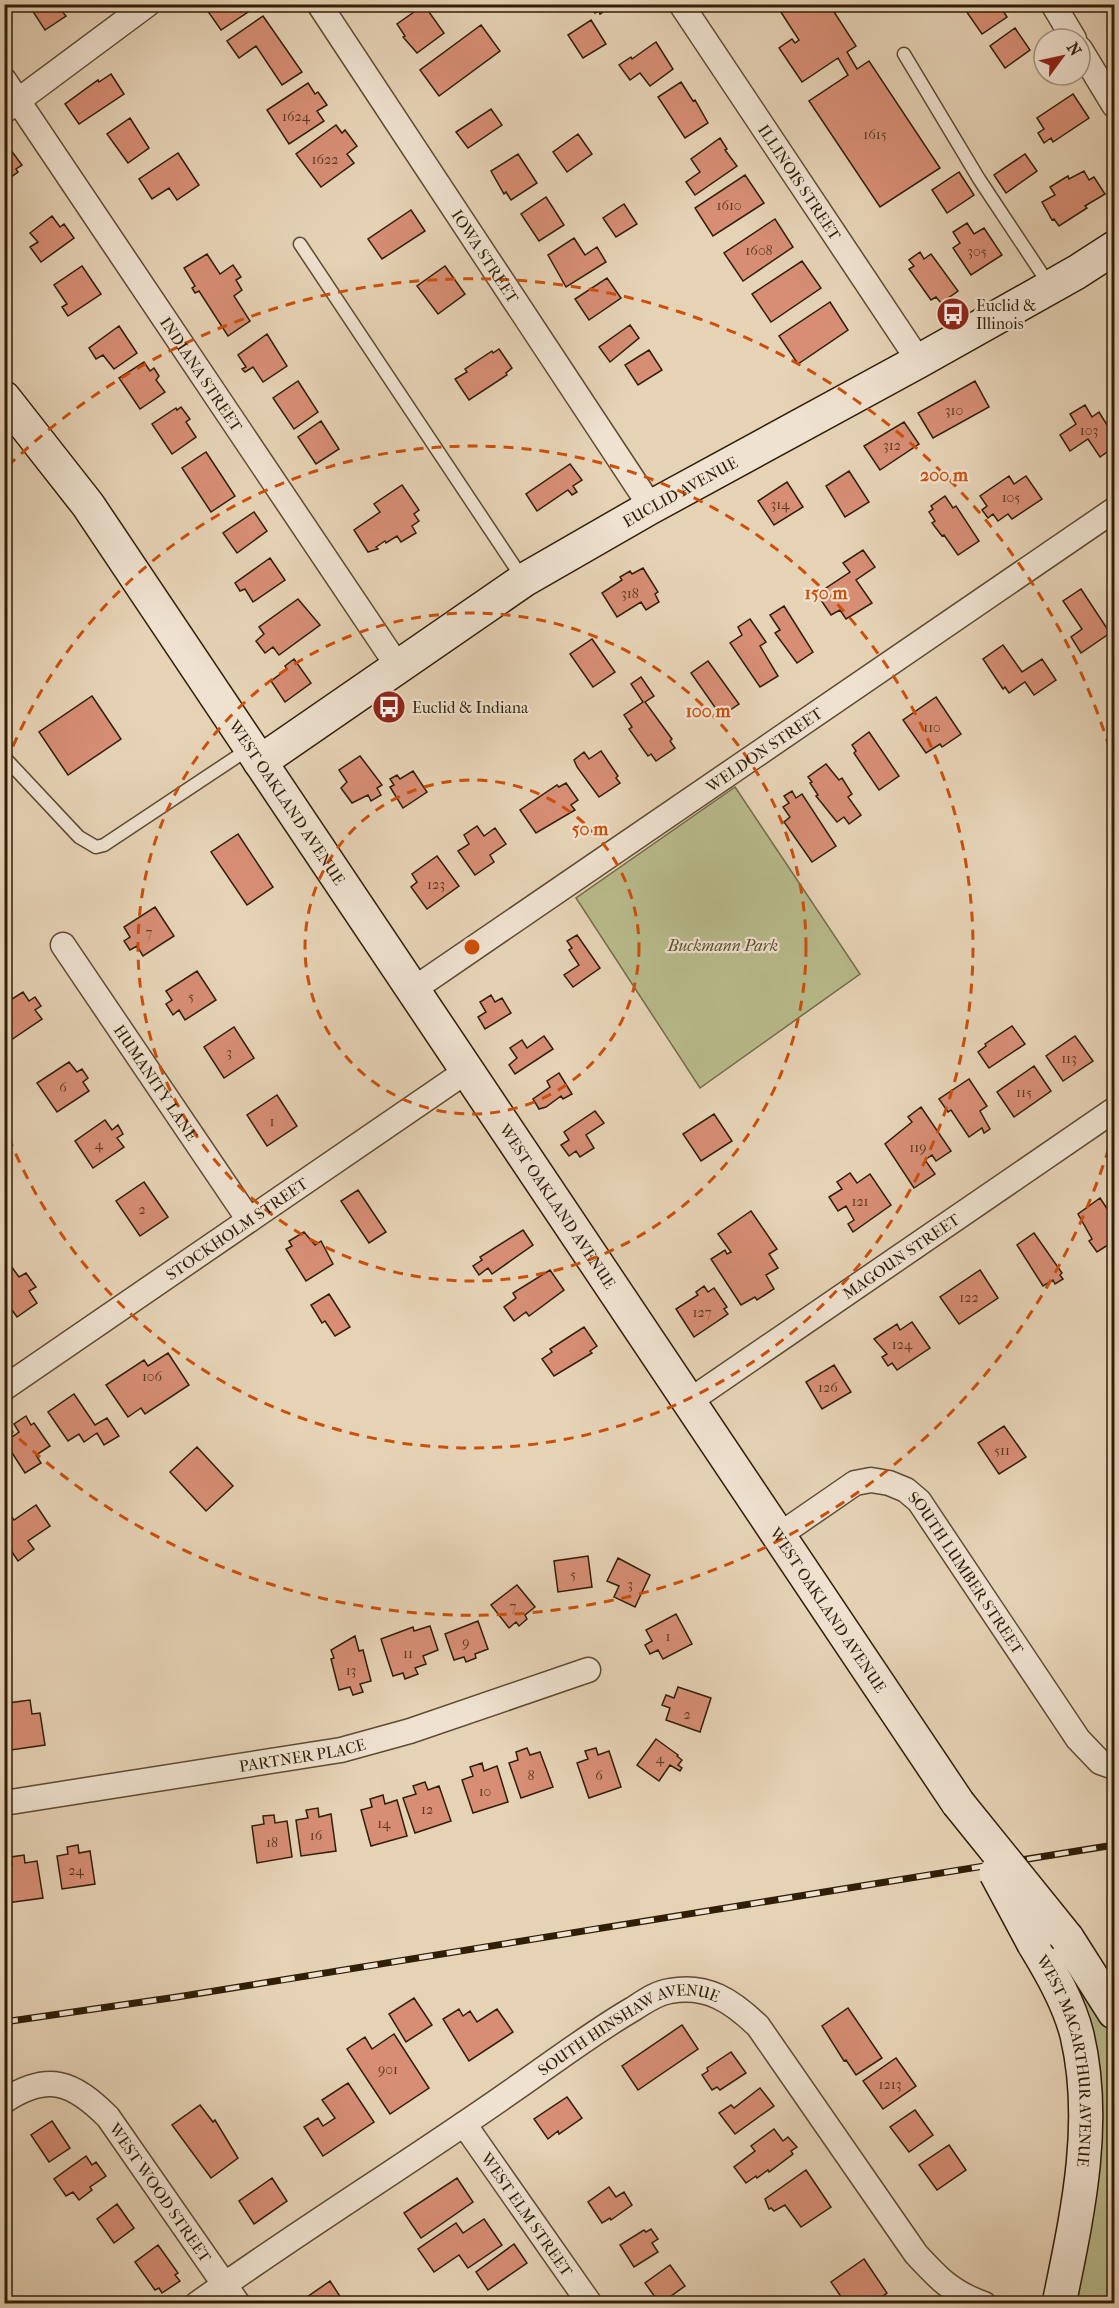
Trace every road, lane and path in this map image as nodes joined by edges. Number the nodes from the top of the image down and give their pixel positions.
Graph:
1 (148, 4) edge
2 (319, 4) edge
3 (681, 4) edge
4 (830, 4) edge
5 (880, 4) edge
6 (1053, 4) edge
7 (1067, 27) edge
8 (904, 54) dead end
9 (1092, 69) edge
10 (4, 80) edge
11 (1114, 105) edge
12 (11, 106) edge
13 (300, 244) dead end
14 (1114, 248) edge
15 (1051, 287) junction
16 (919, 361) junction
17 (4, 398) edge
18 (651, 507) junction
19 (1114, 510) edge
20 (524, 580) junction
21 (399, 668) junction
22 (255, 754) junction
23 (4, 757) edge
24 (63, 945) dead end
25 (414, 989) junction
26 (468, 1070) junction
27 (1114, 1110) edge
28 (249, 1220) junction
29 (4, 1388) edge
30 (688, 1402) junction
31 (778, 1536) junction
32 (588, 1670) dead end
33 (1114, 1767) edge
34 (4, 1803) edge
35 (958, 1803) junction
36 (1114, 2013) edge
37 (4, 2101) edge
38 (464, 2124) junction
39 (231, 2294) edge
40 (196, 2304) edge
41 (590, 2304) edge
42 (984, 2304) edge
43 (1059, 2304) edge

1 - 12 street
2 - 18 street, IOWA STREET
3 - 16 street, ILLINOIS STREET
4 - 5 path
6 - 7 street
8 - 15 lane
9 - 11 street
10 - 12 street, INDIANA STREET
12 - 21 street, INDIANA STREET
13 - 20 lane
14 - 15 main road, EUCLID AVENUE
15 - 16 main road, EUCLID AVENUE
16 - 18 main road, EUCLID AVENUE
17 - 22 main road, WEST OAKLAND AVENUE
18 - 20 main road, EUCLID AVENUE
19 - 25 street, WELDON STREET
20 - 21 main road, EUCLID AVENUE
21 - 22 main road, EUCLID AVENUE
22 - 23 lane
22 - 25 main road, WEST OAKLAND AVENUE
24 - 28 street, HUMANITY LANE
25 - 26 main road, WEST OAKLAND AVENUE
26 - 28 street, STOCKHOLM STREET
26 - 30 main road, WEST OAKLAND AVENUE
27 - 30 street, MAGOUN STREET
28 - 29 street, STOCKHOLM STREET
30 - 31 main road, WEST OAKLAND AVENUE
31 - 33 street, SOUTH LUMBER STREET
31 - 35 main road, WEST OAKLAND AVENUE
32 - 34 street, PARTNER PLACE
35 - 36 main road, WEST OAKLAND AVENUE, bridge
35 - 43 main road, WEST MACARTHUR AVENUE, bridge
37 - 39 street, WEST WOOD STREET
38 - 39 street, SOUTH HINSHAW AVENUE
38 - 41 street, WEST ELM STREET
38 - 42 street, SOUTH HINSHAW AVENUE
39 - 40 street, SOUTH HINSHAW AVENUE

